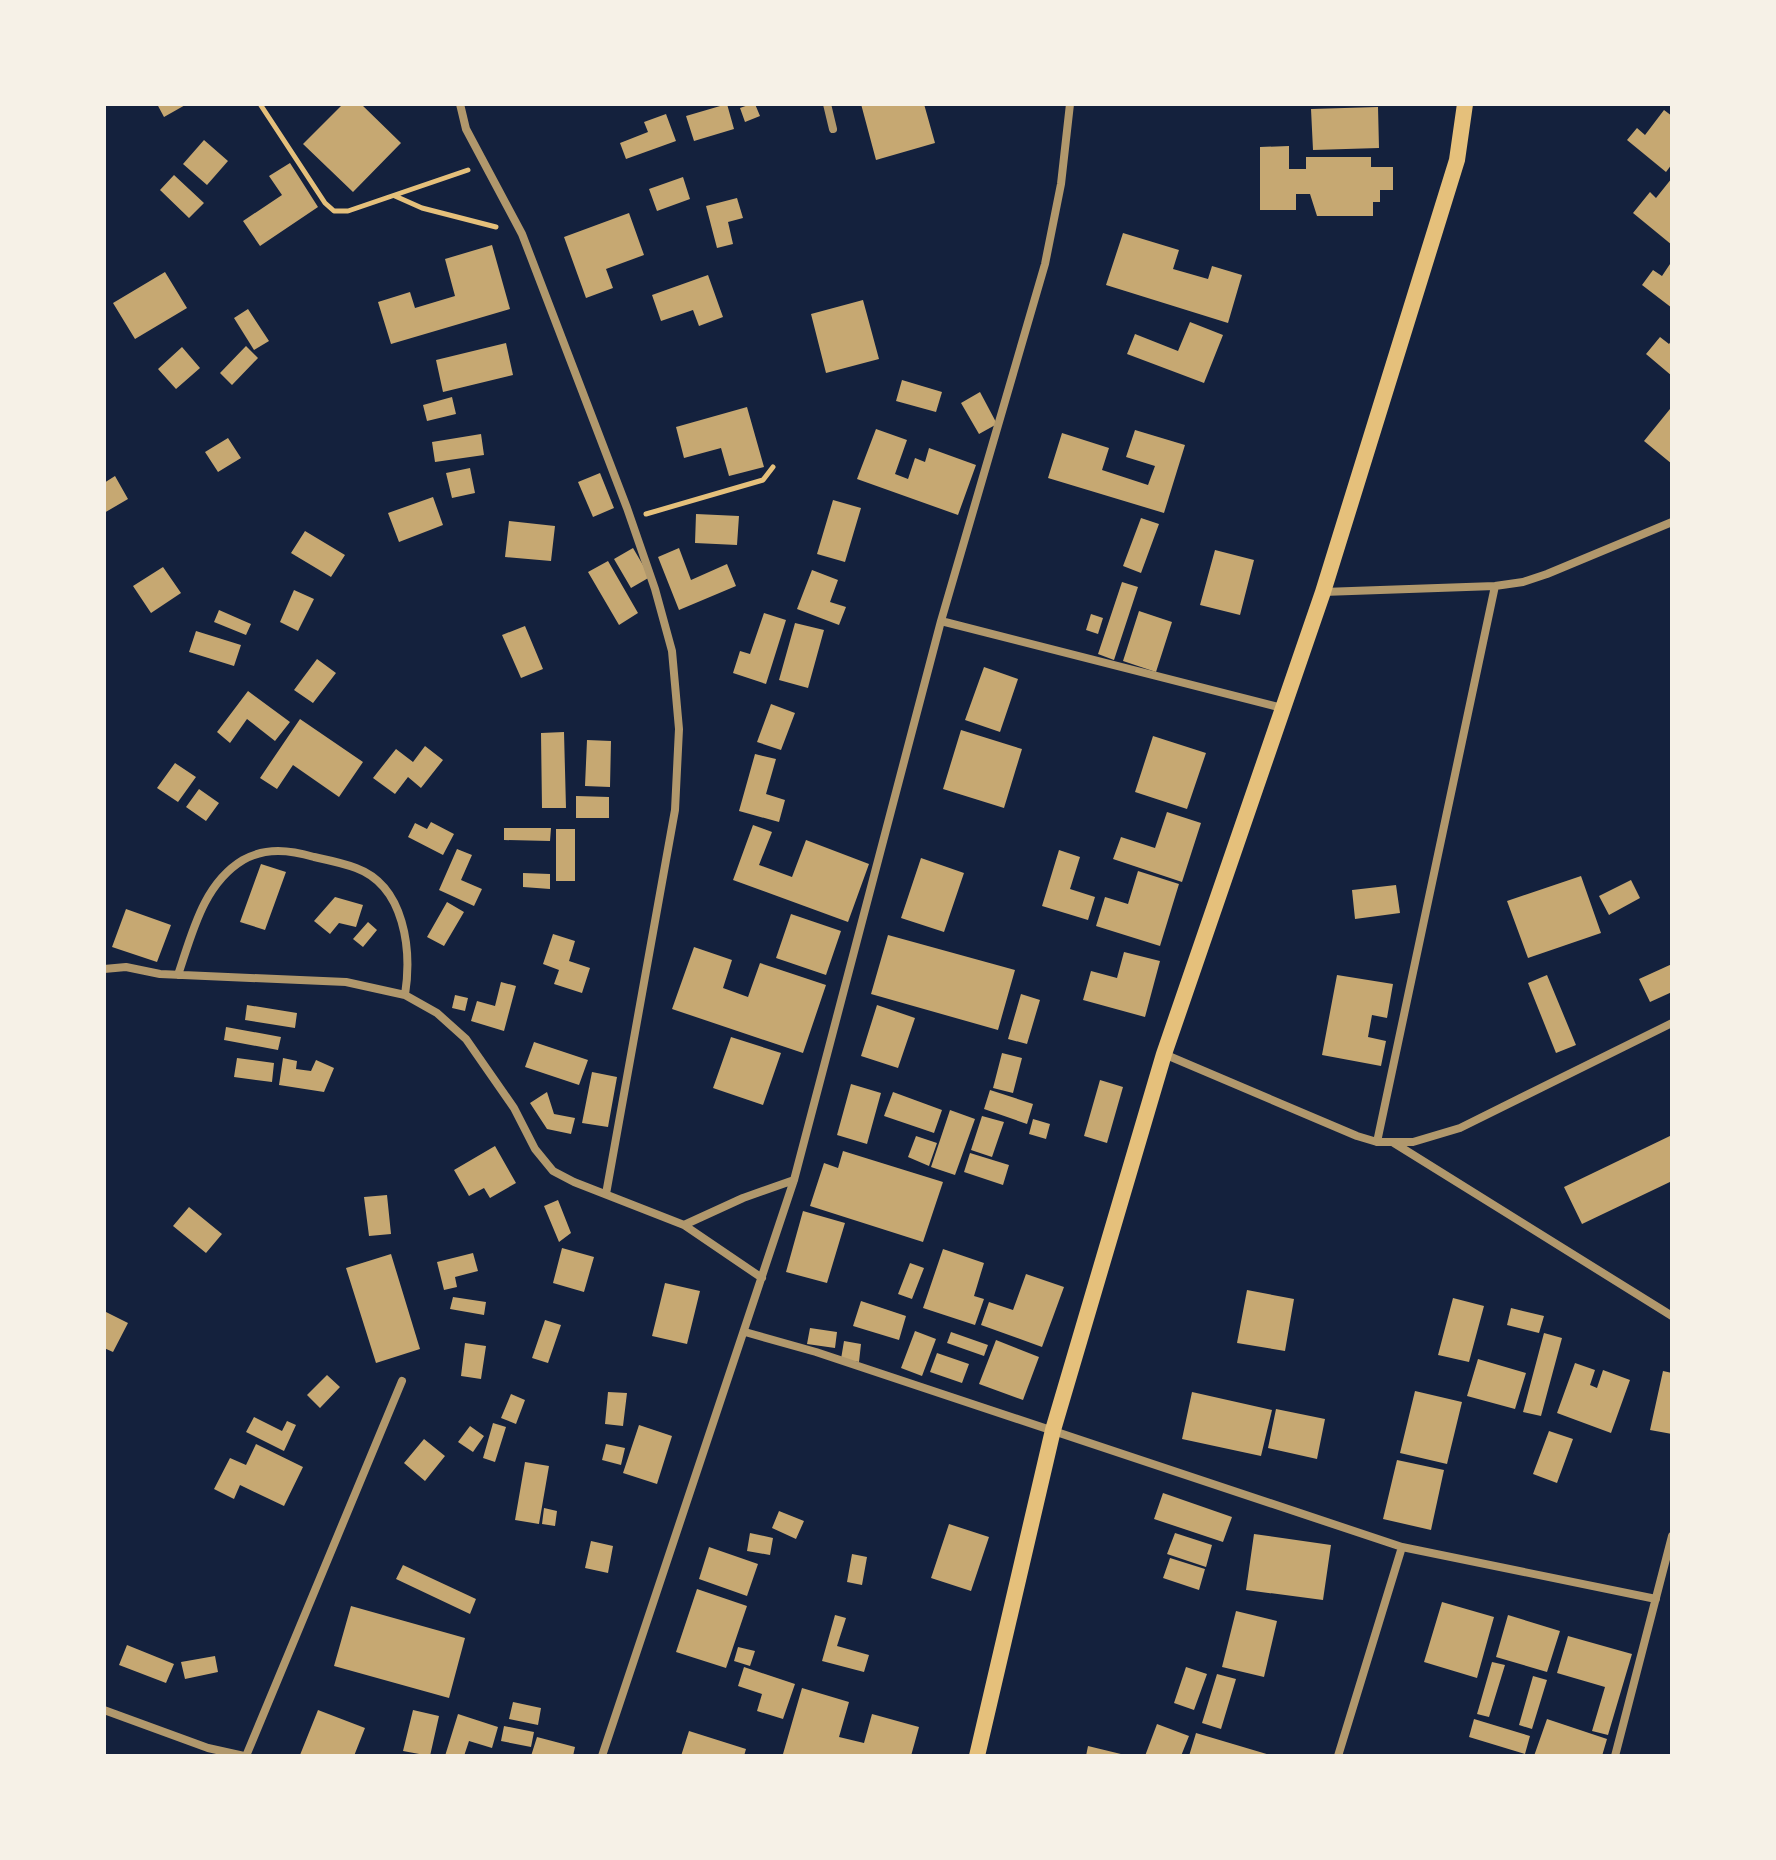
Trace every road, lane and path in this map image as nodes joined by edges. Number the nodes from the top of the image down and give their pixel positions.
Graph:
1 (260, 104) edge
2 (460, 104) edge
3 (827, 104) edge
4 (1070, 104) edge
5 (1465, 104) edge
6 (833, 129) dead end
7 (483, 164) junction
8 (394, 195) junction
9 (522, 234) junction
10 (773, 467) dead end
11 (627, 508) junction
12 (1672, 522) edge
13 (1495, 586) junction
14 (1323, 592) junction
15 (941, 621) junction
16 (1283, 709) junction
17 (104, 969) edge
18 (178, 975) junction
19 (405, 995) junction
20 (1672, 1023) edge
21 (1164, 1054) junction
22 (1377, 1142) junction
23 (1394, 1143) junction
24 (794, 1180) junction
25 (606, 1194) junction
26 (684, 1225) junction
27 (762, 1278) junction
28 (1672, 1316) edge
29 (745, 1332) junction
30 (402, 1381) dead end
31 (1053, 1430) junction
32 (1672, 1536) edge
33 (1402, 1547) junction
34 (1656, 1599) junction
35 (104, 1710) edge
36 (245, 1756) edge
37 (602, 1756) edge
38 (977, 1756) edge
39 (1338, 1756) edge
40 (1615, 1756) edge

1 - 8 path
2 - 7 street
3 - 6 street
4 - 15 street
5 - 14 main road
7 - 8 path
7 - 9 street
8 - 9 path
9 - 11 street
10 - 11 path
11 - 25 street
12 - 13 street
13 - 14 street
13 - 22 street
14 - 16 main road
15 - 16 street
15 - 24 street
16 - 21 main road
17 - 18 street
18 - 19 street
18 - 19 street
19 - 25 street
20 - 23 street
21 - 22 street
21 - 31 main road
22 - 23 street
23 - 28 street
24 - 26 street
24 - 27 street
25 - 26 street
26 - 27 street
27 - 29 street
29 - 31 street
29 - 37 street
30 - 36 street
31 - 33 street
31 - 38 main road
32 - 34 street
33 - 34 street
33 - 39 street
34 - 40 street
35 - 36 street

